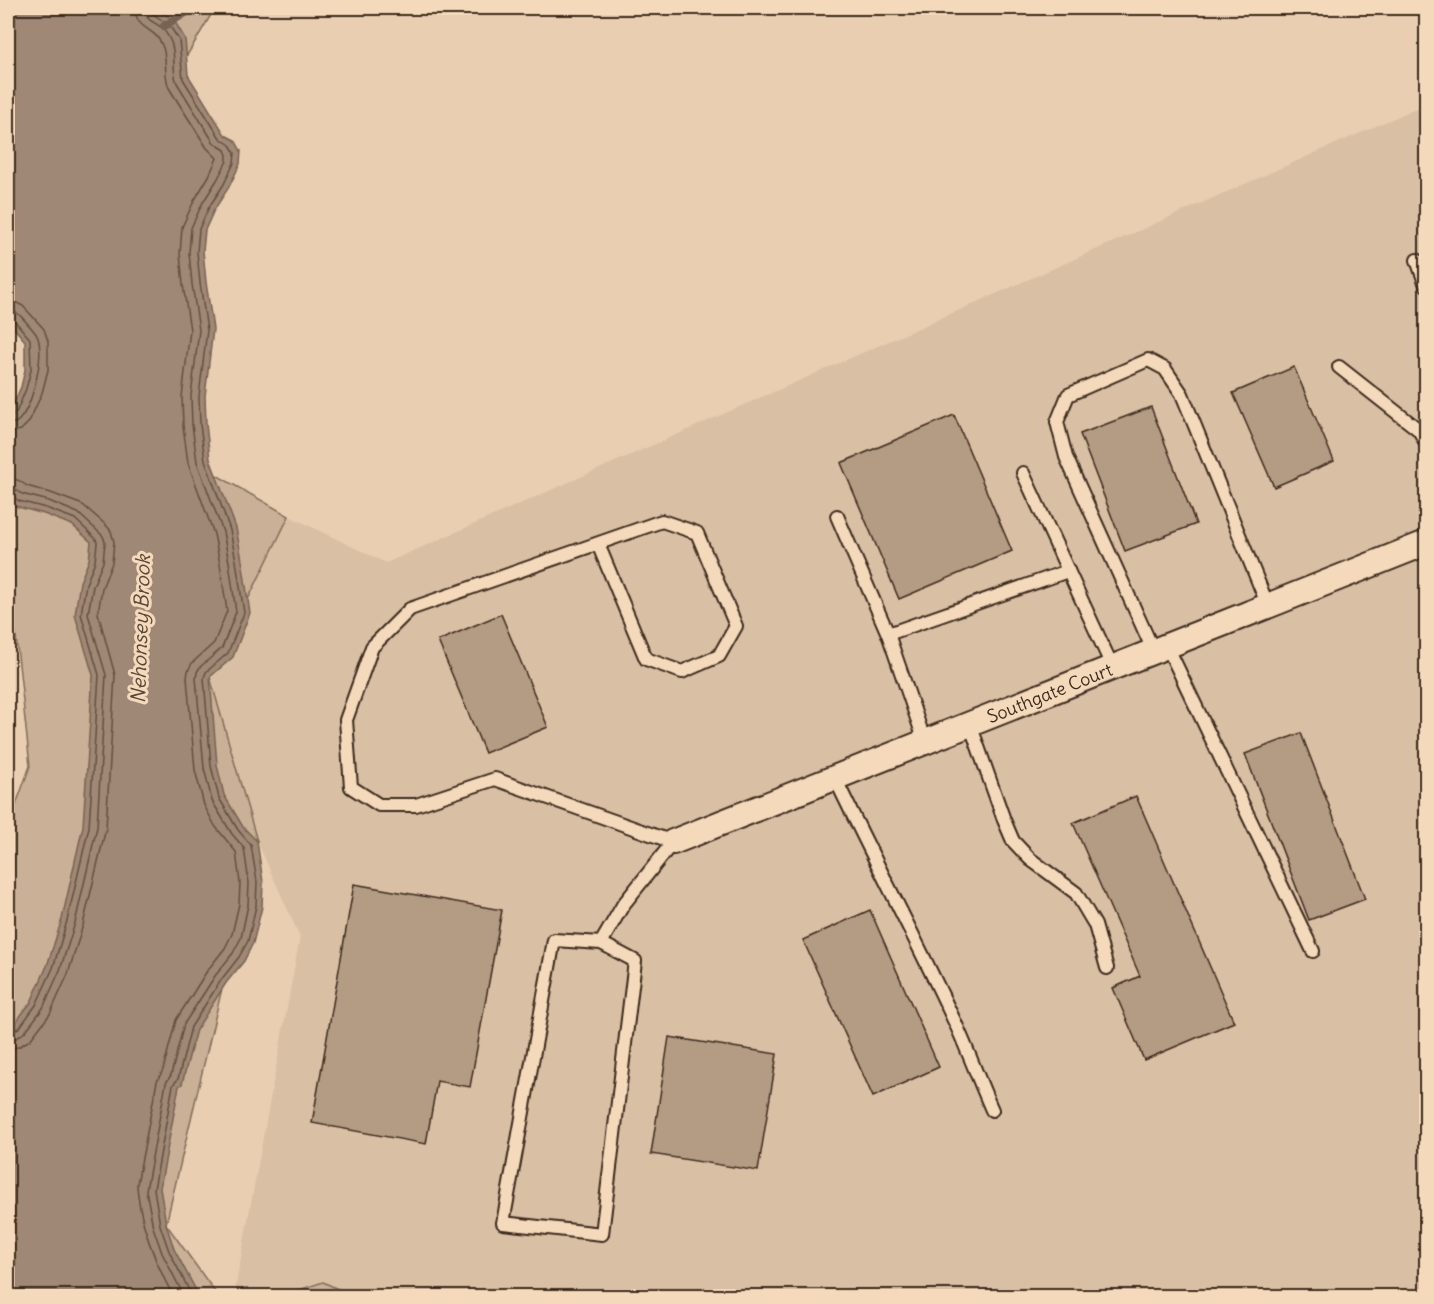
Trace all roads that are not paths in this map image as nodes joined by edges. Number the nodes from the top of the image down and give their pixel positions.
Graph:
1 (1417, 260) dead end
2 (1426, 285) edge
3 (1339, 367) dead end
4 (1426, 443) edge
5 (1023, 473) dead end
6 (837, 516) dead end
7 (598, 543) junction
8 (1426, 543) edge
9 (1068, 571) junction
10 (1268, 606) junction
11 (888, 634) junction
12 (1160, 649) junction
13 (1113, 668) junction
14 (970, 724) junction
15 (925, 742) junction
16 (835, 778) junction
17 (673, 842) junction
18 (601, 943) junction
19 (1313, 951) dead end
20 (1107, 968) dead end
21 (992, 1110) dead end

1 - 2 lane
3 - 4 lane
5 - 9 lane
6 - 11 lane
7 - 7 lane
7 - 17 lane
8 - 10 street, Southgate Court
9 - 11 lane
9 - 13 lane
10 - 12 street, Southgate Court
10 - 12 lane
11 - 15 lane
12 - 13 street, Southgate Court
12 - 19 lane
13 - 14 street, Southgate Court
14 - 15 street, Southgate Court
14 - 20 lane
15 - 16 street, Southgate Court
16 - 17 street, Southgate Court
16 - 21 lane
17 - 18 lane
18 - 18 lane

